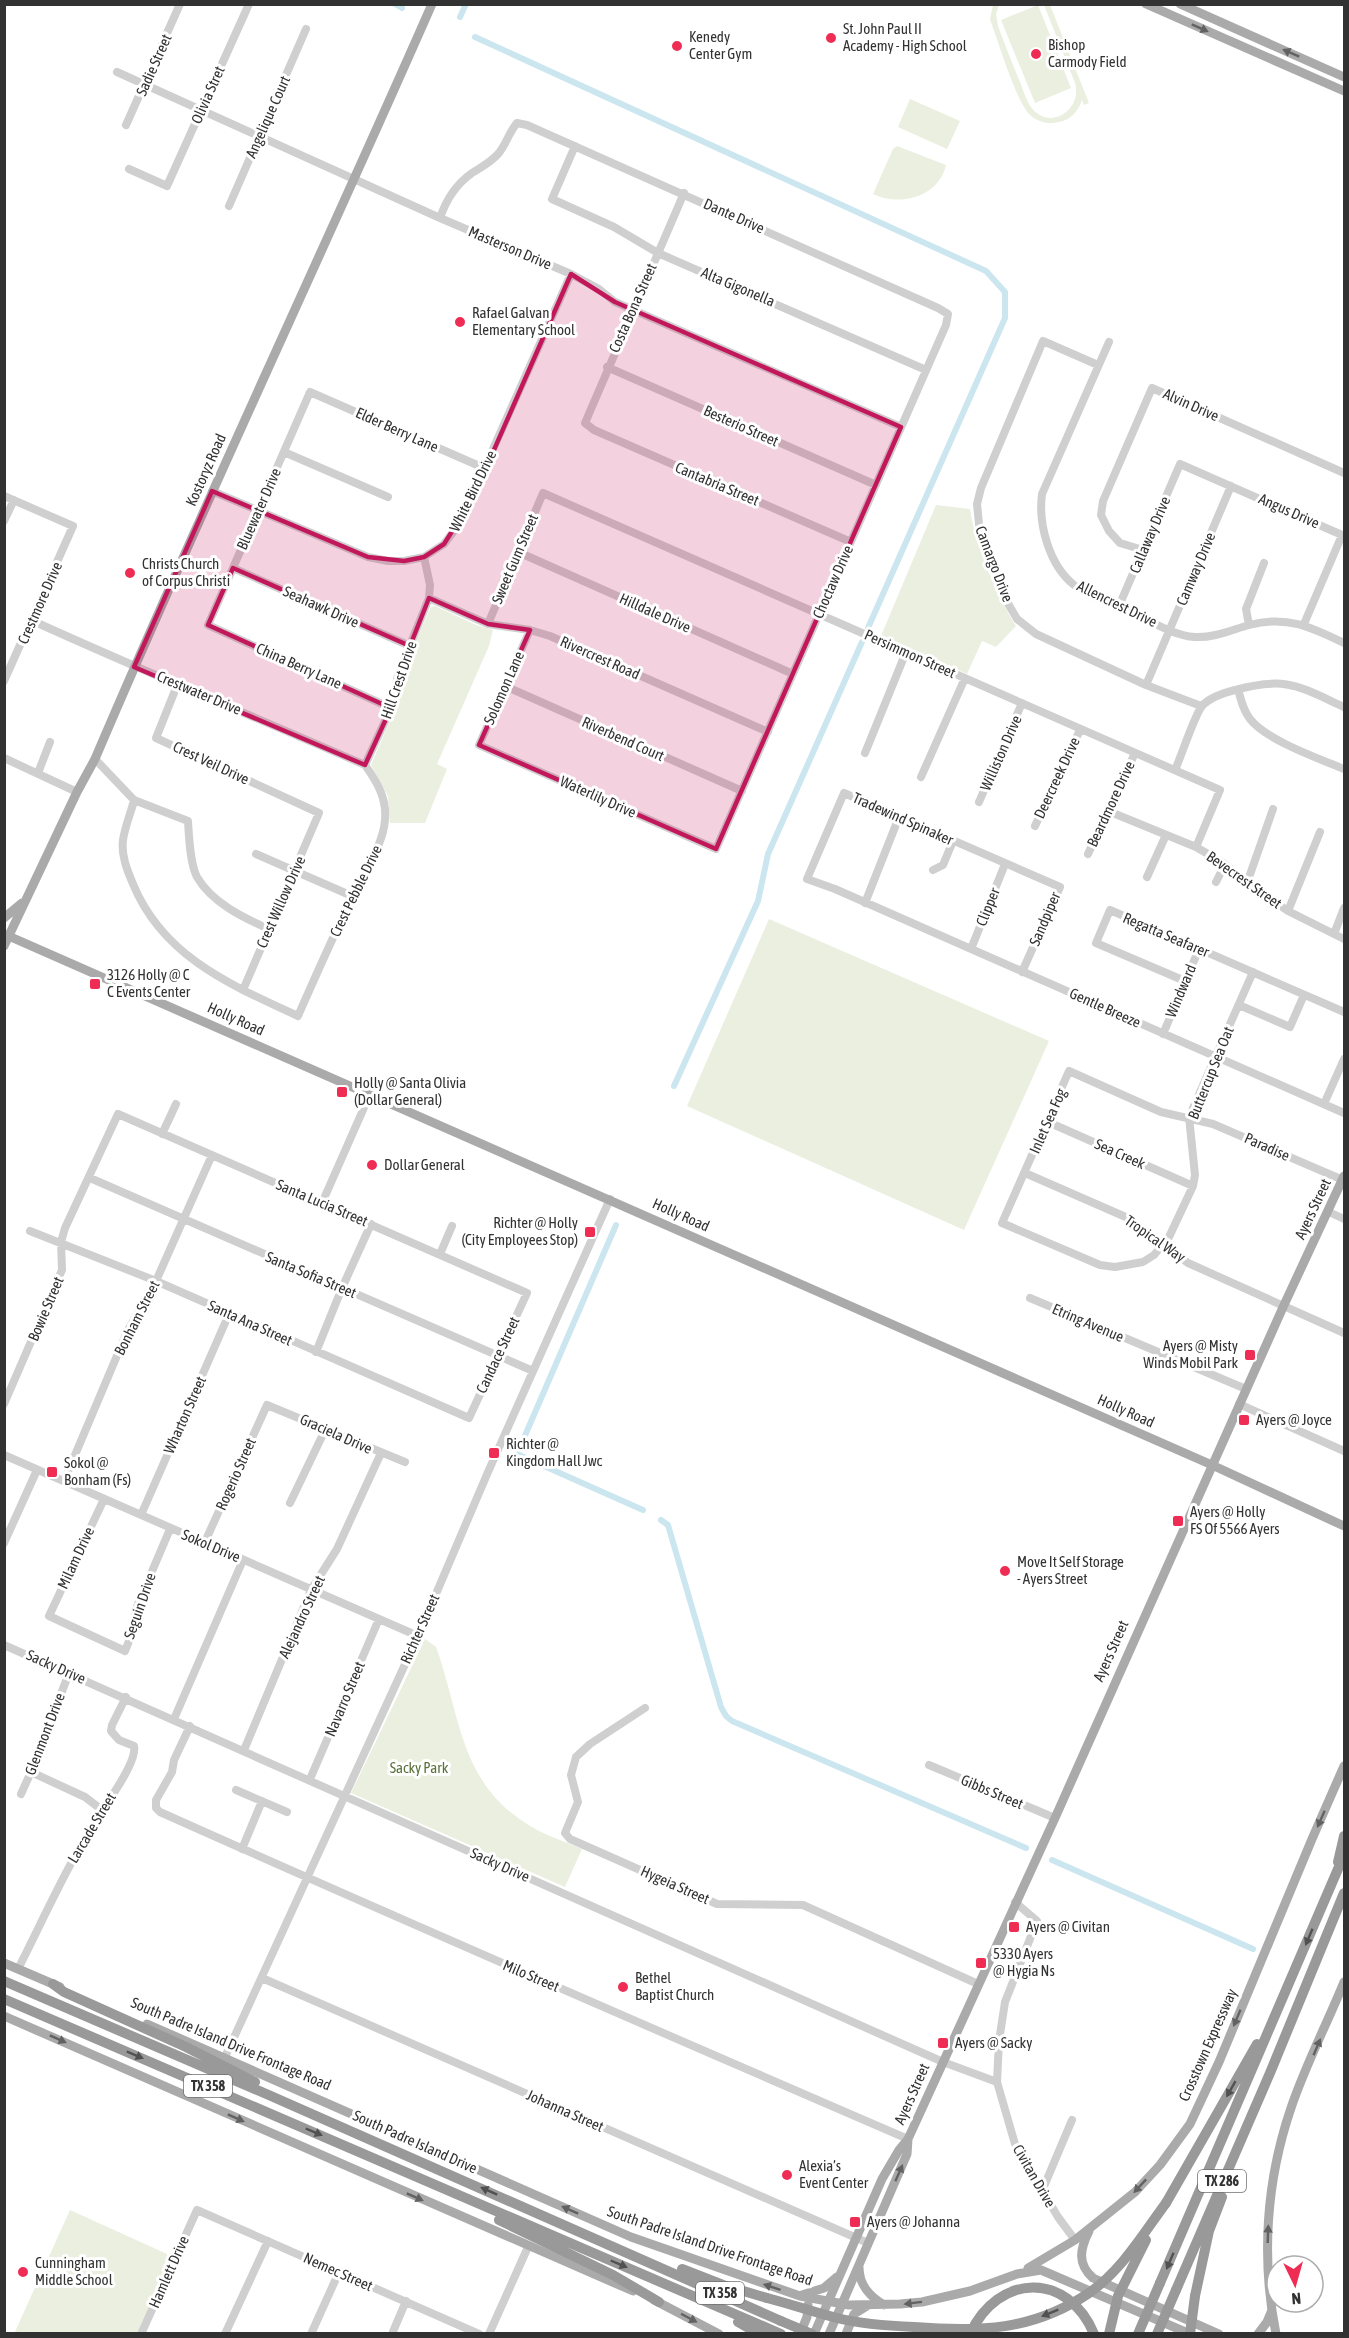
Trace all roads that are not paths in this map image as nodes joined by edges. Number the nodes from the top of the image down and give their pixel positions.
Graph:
1 (180, 4) edge
2 (249, 4) edge
3 (432, 4) edge
4 (1146, 4) edge
5 (1180, 4) edge
6 (306, 29) dead end
7 (117, 72) dead end
8 (1344, 77) edge
9 (145, 85) junction
10 (1344, 91) edge
11 (201, 110) junction
12 (126, 125) dead end
13 (259, 136) junction
14 (575, 146) junction
15 (129, 169) dead end
16 (355, 180) junction
17 (684, 194) junction
18 (229, 206) dead end
19 (440, 218) junction
20 (658, 253) junction
21 (571, 274) junction
22 (633, 309) junction
23 (948, 314) joint
24 (1109, 342) dead end
25 (1098, 365) junction
26 (607, 367) junction
27 (926, 370) junction
28 (310, 392) joint
29 (585, 423) joint
30 (901, 428) junction
31 (284, 452) junction
32 (1180, 464) joint
33 (484, 468) junction
34 (1344, 473) edge
35 (876, 485) junction
36 (1231, 486) junction
37 (212, 491) junction
38 (543, 493) joint
39 (4, 496) edge
40 (388, 497) dead end
41 (14, 500) junction
42 (258, 510) junction
43 (4, 521) edge
44 (851, 542) junction
45 (1143, 550) junction
46 (518, 552) junction
47 (424, 558) junction
48 (1264, 563) dead end
49 (232, 568) junction
50 (429, 598) junction
51 (1119, 606) junction
52 (819, 615) junction
53 (33, 621) junction
54 (488, 624) junction
55 (1304, 624) junction
56 (208, 625) joint
57 (1250, 625) junction
58 (530, 630) junction
59 (1170, 630) junction
60 (1344, 643) edge
61 (410, 646) junction
62 (906, 652) junction
63 (134, 667) junction
64 (793, 674) junction
65 (965, 678) junction
66 (4, 681) edge
67 (178, 683) junction
68 (1146, 685) junction
69 (505, 686) junction
70 (1238, 689) junction
71 (1022, 704) junction
72 (1201, 706) junction
73 (1344, 707) edge
74 (391, 708) junction
75 (1080, 729) junction
76 (768, 732) junction
77 (50, 741) dead end
78 (479, 745) joint
79 (865, 753) dead end
80 (1135, 753) junction
81 (4, 758) edge
82 (95, 759) junction
83 (365, 765) junction
84 (1344, 769) edge
85 (1175, 770) junction
86 (38, 773) junction
87 (921, 777) dead end
88 (742, 791) junction
89 (77, 792) junction
90 (134, 800) junction
91 (979, 802) dead end
92 (1273, 809) dead end
93 (1108, 811) junction
94 (320, 813) joint
95 (899, 817) junction
96 (1035, 826) dead end
97 (1320, 832) dead end
98 (1166, 835) junction
99 (953, 841) junction
100 (1196, 847) junction
101 (716, 849) joint
102 (256, 854) dead end
103 (1088, 854) dead end
104 (1005, 864) junction
105 (1225, 864) junction
106 (933, 870) dead end
107 (295, 871) junction
108 (1147, 877) dead end
109 (1216, 882) dead end
110 (1247, 883) junction
111 (352, 896) junction
112 (26, 899) junction
113 (865, 903) junction
114 (1344, 908) edge
115 (1288, 911) junction
116 (4, 918) edge
117 (269, 929) junction
118 (1334, 934) junction
119 (7, 935) edge
120 (1344, 939) edge
121 (4, 946) edge
122 (970, 949) junction
123 (1199, 949) junction
124 (1022, 972) junction
125 (1253, 972) junction
126 (1185, 981) junction
127 (243, 990) junction
128 (1304, 994) junction
129 (1239, 1005) junction
130 (1344, 1012) edge
131 (1163, 1034) junction
132 (1216, 1057) junction
133 (1344, 1059) edge
134 (370, 1094) junction
135 (176, 1104) dead end
136 (1324, 1104) junction
137 (1344, 1113) edge
138 (117, 1114) joint
139 (1189, 1118) junction
140 (1048, 1122) junction
141 (162, 1134) junction
142 (212, 1155) junction
143 (1025, 1173) junction
144 (90, 1178) junction
145 (1344, 1178) edge
146 (1193, 1186) junction
147 (610, 1199) junction
148 (322, 1203) junction
149 (1329, 1212) junction
150 (183, 1219) junction
151 (1344, 1219) edge
152 (1002, 1223) joint
153 (371, 1224) junction
154 (452, 1226) dead end
155 (30, 1231) dead end
156 (61, 1242) junction
157 (1164, 1245) junction
158 (440, 1254) junction
159 (156, 1281) junction
160 (342, 1288) junction
161 (527, 1293) joint
162 (1030, 1298) dead end
163 (1284, 1305) junction
164 (229, 1314) junction
165 (1344, 1333) edge
166 (316, 1352) junction
167 (498, 1355) junction
168 (533, 1371) junction
169 (1246, 1389) junction
170 (4, 1404) edge
171 (1239, 1404) junction
172 (267, 1405) joint
173 (469, 1418) joint
174 (326, 1428) junction
175 (1344, 1451) edge
176 (381, 1453) junction
177 (4, 1455) edge
178 (405, 1462) dead end
179 (1212, 1465) junction
180 (37, 1470) junction
181 (64, 1481) junction
182 (104, 1499) junction
183 (290, 1503) dead end
184 (141, 1515) junction
185 (1344, 1526) edge
186 (171, 1529) junction
187 (4, 1543) edge
188 (204, 1544) junction
189 (243, 1560) junction
190 (311, 1590) junction
191 (380, 1619) junction
192 (418, 1636) junction
193 (6, 1648) edge
194 (125, 1651) joint
195 (69, 1673) junction
196 (126, 1697) junction
197 (645, 1708) dead end
198 (174, 1719) junction
199 (190, 1726) junction
200 (244, 1750) junction
201 (929, 1765) dead end
202 (1344, 1766) edge
203 (31, 1772) junction
204 (310, 1779) junction
205 (237, 1790) dead end
206 (21, 1794) dead end
207 (345, 1794) junction
208 (262, 1801) junction
209 (102, 1810) junction
210 (287, 1812) dead end
211 (1055, 1818) junction
212 (1344, 1836) edge
213 (242, 1849) junction
214 (1344, 1855) edge
215 (308, 1878) junction
216 (1332, 1883) junction
217 (1344, 1893) edge
218 (1015, 1902) junction
219 (1344, 1909) edge
220 (1321, 1951) junction
221 (4, 1963) edge
222 (18, 1969) junction
223 (262, 1978) junction
224 (4, 1981) edge
225 (1344, 1982) edge
226 (53, 1984) junction
227 (978, 1984) junction
228 (4, 1999) edge
229 (1281, 2002) junction
230 (4, 2016) edge
231 (225, 2057) junction
232 (943, 2062) junction
233 (1270, 2073) junction
234 (997, 2082) junction
235 (271, 2096) junction
236 (1072, 2120) dead end
237 (908, 2139) junction
238 (411, 2174) junction
239 (1042, 2191) junction
240 (887, 2201) junction
241 (871, 2203) junction
242 (1166, 2203) junction
243 (196, 2210) joint
244 (1092, 2227) junction
245 (856, 2238) junction
246 (1075, 2240) junction
247 (268, 2241) junction
248 (868, 2243) junction
249 (528, 2247) junction
250 (1267, 2254) edge
251 (859, 2265) junction
252 (658, 2266) junction
253 (339, 2272) junction
254 (1017, 2274) junction
255 (840, 2275) junction
256 (685, 2293) junction
257 (800, 2296) junction
258 (406, 2301) junction
259 (658, 2302) junction
260 (828, 2302) junction
261 (842, 2304) junction
262 (884, 2305) junction
263 (869, 2306) junction
264 (1270, 2314) edge
265 (1273, 2314) edge
266 (880, 2325) junction
267 (780, 2329) edge
268 (478, 2333) edge
269 (141, 2334) edge
270 (225, 2334) edge
271 (311, 2334) edge
272 (392, 2334) edge
273 (489, 2334) edge
274 (719, 2334) edge
275 (759, 2334) edge
276 (800, 2334) edge
277 (813, 2334) edge
278 (829, 2334) edge
279 (846, 2334) edge
280 (927, 2334) edge
281 (970, 2334) edge
282 (1094, 2334) edge
283 (1109, 2334) edge
284 (1138, 2334) edge
285 (1156, 2334) edge
286 (1190, 2334) edge
287 (1219, 2334) edge
288 (1258, 2334) edge
289 (1276, 2334) edge

1 - 9 street, Sadie Street
2 - 11 street, Olivia Stret
3 - 16 main road, Kostoryz Road
4 -> 10 main road
8 -> 5 main road
6 - 13 street, Angelique Court
7 - 9 street, Masterson Drive
9 - 11 street, Masterson Drive
9 - 12 street, Sadie Street
11 - 13 street, Masterson Drive
11 - 15 street, Olivia Stret
13 - 16 street, Masterson Drive
13 - 18 street, Angelique Court
14 - 17 street, Dante Drive
14 - 19 street, Dante Drive
14 - 20 street, Alta Gigonella
16 - 19 street, Masterson Drive
16 - 37 main road, Kostoryz Road
17 - 20 street, Costa Bona Street
17 - 23 street, Dante Drive
19 - 21 street, Masterson Drive
20 - 22 street, Costa Bona Street
20 - 27 street, Alta Gigonella
21 - 22 street, Masterson Drive
21 - 33 street, White Bird Drive
22 - 26 street, Costa Bona Street
22 - 30 street, Masterson Drive
23 - 27 street, Choctaw Drive
24 - 25 street, Allencrest Drive
25 - 51 street, Allencrest Drive
25 - 68 street, Camargo Drive
26 - 29 street, Costa Bona Street
26 - 35 street, Besterio Street
27 - 30 street, Choctaw Drive
28 - 31 street, Bluewater Drive
28 - 33 street, Elder Berry Lane
29 - 44 street, Cantabria Street
30 - 35 street, Choctaw Drive
31 - 40 street
31 - 42 street, Bluewater Drive
32 - 36 street, Angus Drive
32 - 45 street, Callaway Drive
33 - 47 street, White Bird Drive
34 - 45 street, Alvin Drive
35 - 44 street, Choctaw Drive
36 - 55 street, Angus Drive
36 - 59 street, Camway Drive
37 - 42 street
37 - 63 main road, Kostoryz Road
38 - 46 street, Sweet Gum Street
38 - 52 street, Persimmon Street
39 - 41 street
41 - 43 street
41 - 53 street, Crestmore Drive
42 - 47 street
42 - 49 street, Bluewater Drive
44 - 52 street, Choctaw Drive
45 - 51 street, Callaway Drive
46 - 54 street, Sweet Gum Street
46 - 64 street, Hilldale Drive
47 - 50 street, Hill Crest Drive
48 - 57 street
49 - 56 street, Bluewater Drive
49 - 61 street, Seahawk Drive
50 - 54 street, Rivercrest Road
50 - 61 street, Hill Crest Drive
51 - 59 street, Allencrest Drive
52 - 62 street, Persimmon Street
52 - 64 street, Choctaw Drive
53 - 63 street, Crestwater Drive
53 - 66 street, Crestmore Drive
54 - 58 street, Rivercrest Road
55 - 57 street, Allencrest Drive
55 - 60 street, Allencrest Drive
56 - 74 street, China Berry Lane
57 - 59 street, Allencrest Drive
58 - 69 street, Solomon Lane
58 - 76 street, Rivercrest Road
59 - 68 street, Camway Drive
61 - 74 street, Hill Crest Drive
62 - 65 street, Persimmon Street
62 - 79 street
63 - 67 street, Crestwater Drive
63 - 82 main road, Kostoryz Road
64 - 76 street, Choctaw Drive
65 - 71 street, Persimmon Street
65 - 87 street
67 - 83 street, Crestwater Drive
67 - 94 street, Crest Veil Drive
68 - 72 street, Camargo Drive
69 - 78 street, Solomon Lane
69 - 88 street, Riverbend Court
70 - 72 street
70 - 73 street
70 - 84 street
71 - 75 street, Persimmon Street
71 - 91 street, Williston Drive
72 - 85 street
74 - 83 street, Hill Crest Drive
75 - 80 street, Persimmon Street
75 - 96 street, Deercreek Drive
76 - 88 street, Choctaw Drive
77 - 86 street
78 - 101 street, Waterlily Drive
80 - 85 street, Persimmon Street
80 - 93 street, Beardmore Drive
81 - 86 street
82 - 89 main road, Kostoryz Road
82 - 90 street
83 - 111 street, Crest Pebble Drive
85 - 100 street, Persimmon Street
86 - 89 street
88 - 101 street, Choctaw Drive
89 - 112 main road, Kostoryz Road
90 - 117 street
90 - 127 street
92 - 110 street
93 - 98 street, Bevecrest Street
93 - 103 street, Beardmore Drive
94 - 107 street, Crest Willow Drive
95 - 99 street, Tradewind Spinaker
95 - 113 street
95 - 113 street, Tradewind Spinaker
97 - 115 street
98 - 100 street, Bevecrest Street
98 - 108 street
99 - 104 street, Tradewind Spinaker
99 - 106 street
100 - 105 street, Bevecrest Street
102 - 107 street
104 - 122 street, Clipper
104 - 124 street, Sandpiper
105 - 109 street
105 - 110 street, Bevecrest Street
107 - 111 street
107 - 117 street, Crest Willow Drive
110 - 115 street, Bevecrest Street
111 - 127 street, Crest Pebble Drive
112 - 116 main road
112 - 119 main road, Kostoryz Road
113 - 122 street, Gentle Breeze
114 - 118 street
115 - 118 street, Bevecrest Street
117 - 127 street, Crest Willow Drive
118 - 120 street, Bevecrest Street
119 - 121 main road, Kostoryz Road
119 - 134 main road, Holly Road
122 - 124 street, Gentle Breeze
123 - 125 street, Regatta Seafarer
123 - 126 street, Windward
123 - 126 street, Regatta Seafarer
124 - 131 street, Gentle Breeze
125 - 128 street, Regatta Seafarer
125 - 129 street, Buttercup Sea Oat
126 - 131 street, Windward
128 - 129 street
128 - 130 street, Regatta Seafarer
129 - 132 street, Buttercup Sea Oat
131 - 132 street, Gentle Breeze
132 - 136 street, Gentle Breeze
132 - 139 street, Buttercup Sea Oat
133 - 136 street
134 - 147 main road, Holly Road
134 - 148 street
135 - 141 street
136 - 137 street, Gentle Breeze
138 - 141 street, Santa Lucia Street
138 - 144 street, Bowie Street
139 - 140 street, Inlet Sea Fog
139 - 145 street, Paradise
139 - 146 street, Buttercup Sea Oat
140 - 143 street, Inlet Sea Fog
140 - 146 street, Sea Creek
141 - 142 street, Santa Lucia Street
142 - 148 street, Santa Lucia Street
142 - 150 street, Bonham Street
143 - 152 street, Inlet Sea Fog
143 - 157 street, Tropical Way
144 - 150 street, Santa Sofia Street
144 - 156 street, Bowie Street
145 - 149 main road, Ayers Street
146 - 157 street, Buttercup Sea Oat
147 - 168 street, Richter Street
147 - 179 main road, Holly Road
148 - 153 street, Santa Lucia Street
149 - 151 street
149 - 163 main road, Ayers Street
150 - 159 street, Bonham Street
150 - 160 street, Santa Sofia Street
152 - 157 street, Buttercup Sea Oat
153 - 158 street, Santa Lucia Street
153 - 160 street
154 - 158 street
155 - 156 street, Santa Ana Street
156 - 159 street, Santa Ana Street
156 - 170 street, Bowie Street
157 - 163 street, Tropical Way
158 - 161 street, Santa Lucia Street
159 - 164 street, Santa Ana Street
159 - 181 street, Bonham Street
160 - 166 street
160 - 167 street, Santa Sofia Street
161 - 167 street, Candace Street
162 - 169 street, Etring Avenue
163 - 165 street, Tropical Way
163 - 169 main road, Ayers Street
164 - 166 street, Santa Ana Street
164 - 184 street, Wharton Street
166 - 173 street, Santa Ana Street
167 - 168 street, Santa Sofia Street
167 - 173 street, Candace Street
168 - 192 street, Richter Street
169 - 171 main road, Ayers Street
171 - 175 street
171 - 179 main road, Ayers Street
172 - 174 street, Graciela Drive
172 - 188 street, Rogerio Street
174 - 176 street, Graciela Drive
174 - 183 street
176 - 178 street, Graciela Drive
176 - 190 street, Alejandro Street
177 - 180 street, Sokol Drive
179 - 185 main road, Holly Road
179 - 211 main road, Ayers Street
180 - 181 street, Sokol Drive
180 - 187 street
181 - 182 street, Sokol Drive
182 - 184 street, Sokol Drive
182 - 194 street, Milam Drive
184 - 186 street, Sokol Drive
186 - 188 street, Sokol Drive
186 - 194 street, Seguin Drive
188 - 189 street, Sokol Drive
189 - 190 street, Sokol Drive
189 - 198 street
190 - 191 street, Sokol Drive
190 - 200 street, Alejandro Street
191 - 192 street, Sokol Drive
191 - 204 street, Navarro Street
192 - 207 street, Richter Street
193 - 195 street, Sacky Drive
195 - 196 street, Sacky Drive
195 - 203 street, Glenmont Drive
196 - 198 street, Sacky Drive
196 - 209 street, Larcade Street
197 - 227 street, Hygeia Street
198 - 199 street, Sacky Drive
199 - 200 street, Sacky Drive
199 - 213 street, Milo Street
200 - 204 street, Sacky Drive
201 - 211 street, Gibbs Street
202 -> 244 main road, Crosstown Expressway
203 - 206 street, Glenmont Drive
203 - 209 street
204 - 207 street, Sacky Drive
205 - 208 street
207 - 215 street, Richter Street
207 - 232 street, Sacky Drive
208 - 210 street
208 - 213 street
209 - 222 street, Larcade Street
211 - 218 main road, Ayers Street
212 - 216 highway
213 - 215 street, Milo Street
214 - 216 highway, TX 286
215 - 223 street, Richter Street
215 - 237 street, Milo Street
216 -> 229 highway, TX 286
217 - 220 highway, TX 286
218 - 227 main road, Ayers Street
218 - 234 street, Civitan Drive
219 - 220 highway
220 - 233 highway, TX 286
221 - 222 main road, South Padre Island Drive Frontage Road
222 - 226 main road, South Padre Island Drive Frontage Road
223 - 231 street, Richter Street
223 - 245 street, Johanna Street
224 - 235 highway, South Padre Island Drive / TX 358
250 -> 225 main road
226 - 231 main road, South Padre Island Drive Frontage Road
226 - 235 highway
227 - 232 main road, Ayers Street
228 -> 238 highway, South Padre Island Drive / TX 358
229 -> 242 highway
229 -> 284 highway, TX 286, bridge
230 -> 249 main road
257 -> 231 main road, South Padre Island Drive Frontage Road
232 - 234 street, Sacky Drive
232 - 237 main road, Ayers Street
233 - 285 highway, TX 286, bridge
233 - 286 highway, bridge
234 - 239 street, Civitan Drive
252 -> 235 highway, South Padre Island Drive / TX 358
236 - 239 street
240 -> 237 main road, Ayers Street
237 - 241 main road, Ayers Street
238 -> 256 highway, South Padre Island Drive / TX 358
238 - 259 highway
239 - 246 street, Civitan Drive
240 - 241 main road
240 - 248 main road, Ayers Street
241 - 245 main road, Ayers Street
242 -> 266 highway, bridge
242 - 283 highway, bridge
243 - 247 street, Nemec Street
243 - 269 street, Hamlett Drive
244 - 246 main road, Crosstown Expressway
244 - 287 main road
245 - 248 street, Johanna Street
245 - 255 main road, Ayers Street
246 - 254 main road, Crosstown Expressway
247 - 253 street, Nemec Street
247 - 270 street
248 - 251 main road, Ayers Street
249 - 259 main road
249 - 273 street
251 - 261 main road, Ayers Street
251 - 262 main road
252 - 266 highway, bridge
252 - 267 highway, South Padre Island Drive / TX 358
253 - 258 street, Nemec Street
253 - 271 street
254 -> 262 main road, South Padre Island Drive Frontage Road
254 - 286 main road, South Padre Island Drive Frontage Road
255 - 257 main road
255 - 260 main road, Ayers Street
256 - 267 highway, South Padre Island Drive / TX 358
256 - 275 highway
257 - 260 main road, South Padre Island Drive Frontage Road
257 - 276 main road
258 - 268 street, Nemec Street
258 - 272 street
259 -> 274 main road
260 - 261 main road, South Padre Island Drive Frontage Road
260 - 277 main road, Ayers Street
261 - 263 main road, South Padre Island Drive Frontage Road
261 - 278 main road, Ayers Street
262 - 263 main road, South Padre Island Drive Frontage Road
263 - 279 main road
264 - 288 main road
265 - 289 main road
266 - 280 highway, bridge
267 - 277 highway, South Padre Island Drive / TX 358, bridge
281 - 282 highway

